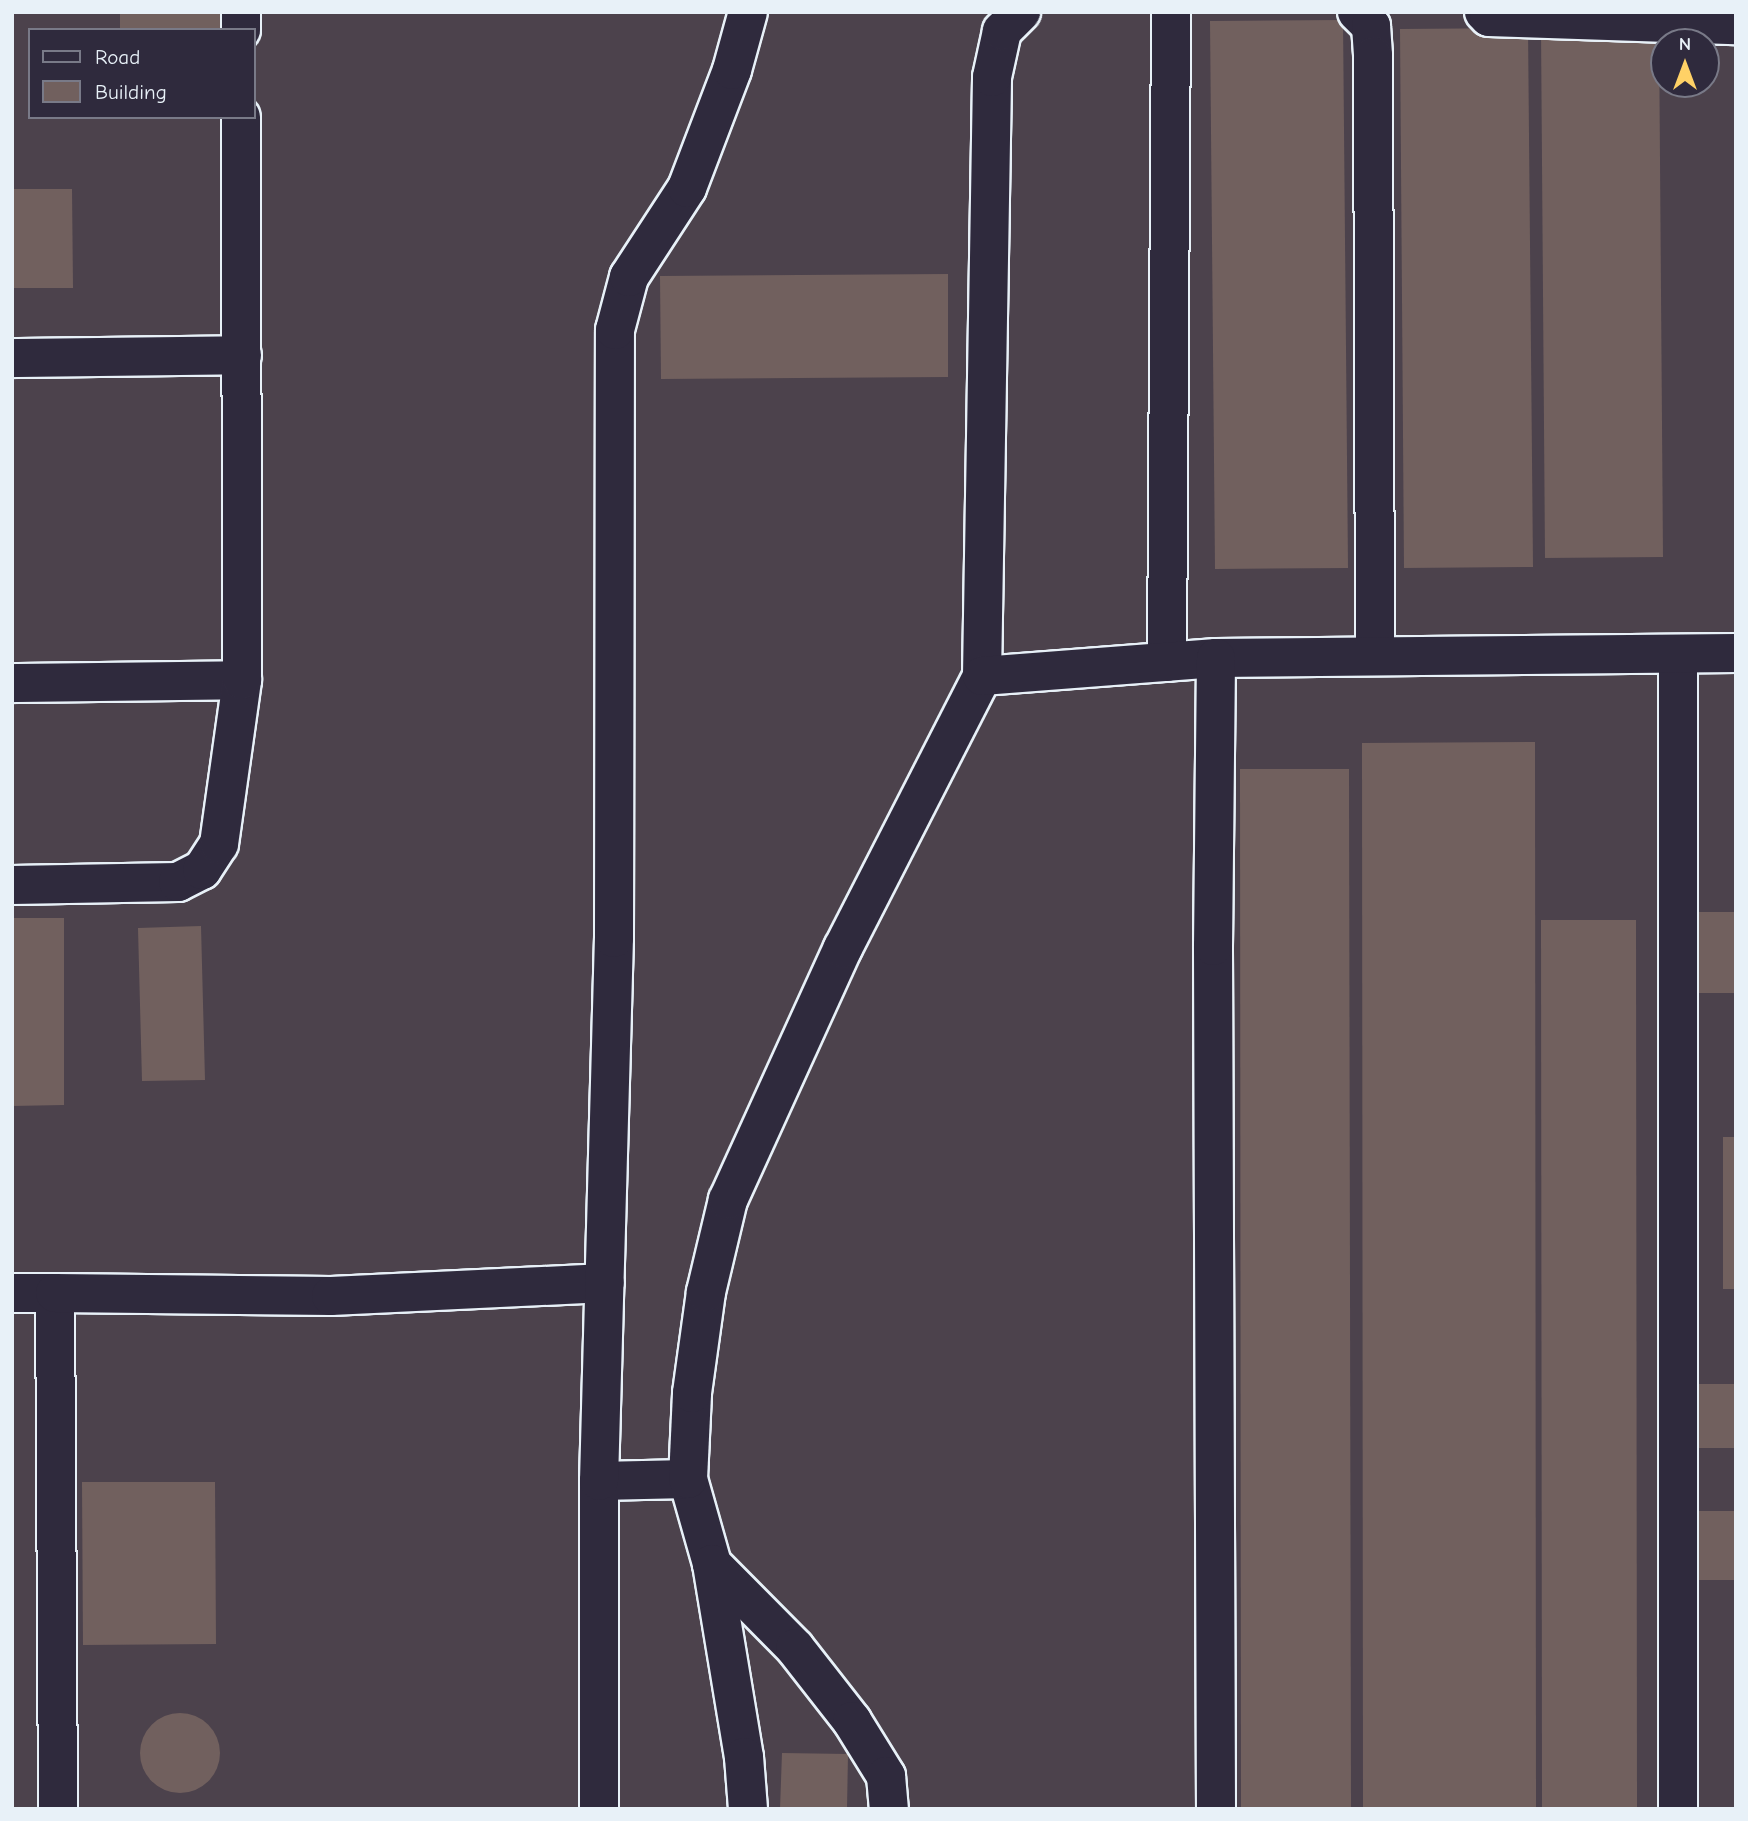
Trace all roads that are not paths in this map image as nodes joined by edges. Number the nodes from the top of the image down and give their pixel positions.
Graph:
1 (748, 12) edge
2 (1021, 12) edge
3 (1171, 12) edge
4 (1357, 12) edge
5 (1484, 12) edge
6 (1736, 25) edge
7 (242, 119) edge
8 (242, 355) junction
9 (12, 358) edge
10 (1736, 653) edge
11 (1678, 654) junction
12 (1375, 656) junction
13 (1216, 658) junction
14 (1167, 662) junction
15 (982, 676) junction
16 (242, 680) junction
17 (12, 683) edge
18 (12, 885) edge
19 (605, 1283) junction
20 (12, 1293) edge
21 (55, 1293) junction
22 (688, 1479) junction
23 (599, 1481) junction
24 (712, 1564) junction
25 (58, 1809) edge
26 (599, 1809) edge
27 (748, 1809) edge
28 (889, 1809) edge
29 (1216, 1809) edge
30 (1678, 1809) edge

1 - 19 lane
2 - 15 lane
3 - 14 lane
4 - 12 lane
5 - 6 lane
7 - 8 lane
8 - 9 lane
8 - 16 lane
10 - 11 lane
11 - 12 lane
11 - 30 lane
12 - 13 lane
13 - 14 lane
13 - 29 lane
14 - 15 lane
15 - 22 lane
16 - 17 lane
16 - 18 lane
19 - 21 lane
19 - 23 lane
20 - 21 lane
21 - 25 lane
22 - 23 lane
22 - 24 lane
23 - 26 lane
24 - 27 lane
24 - 28 lane

